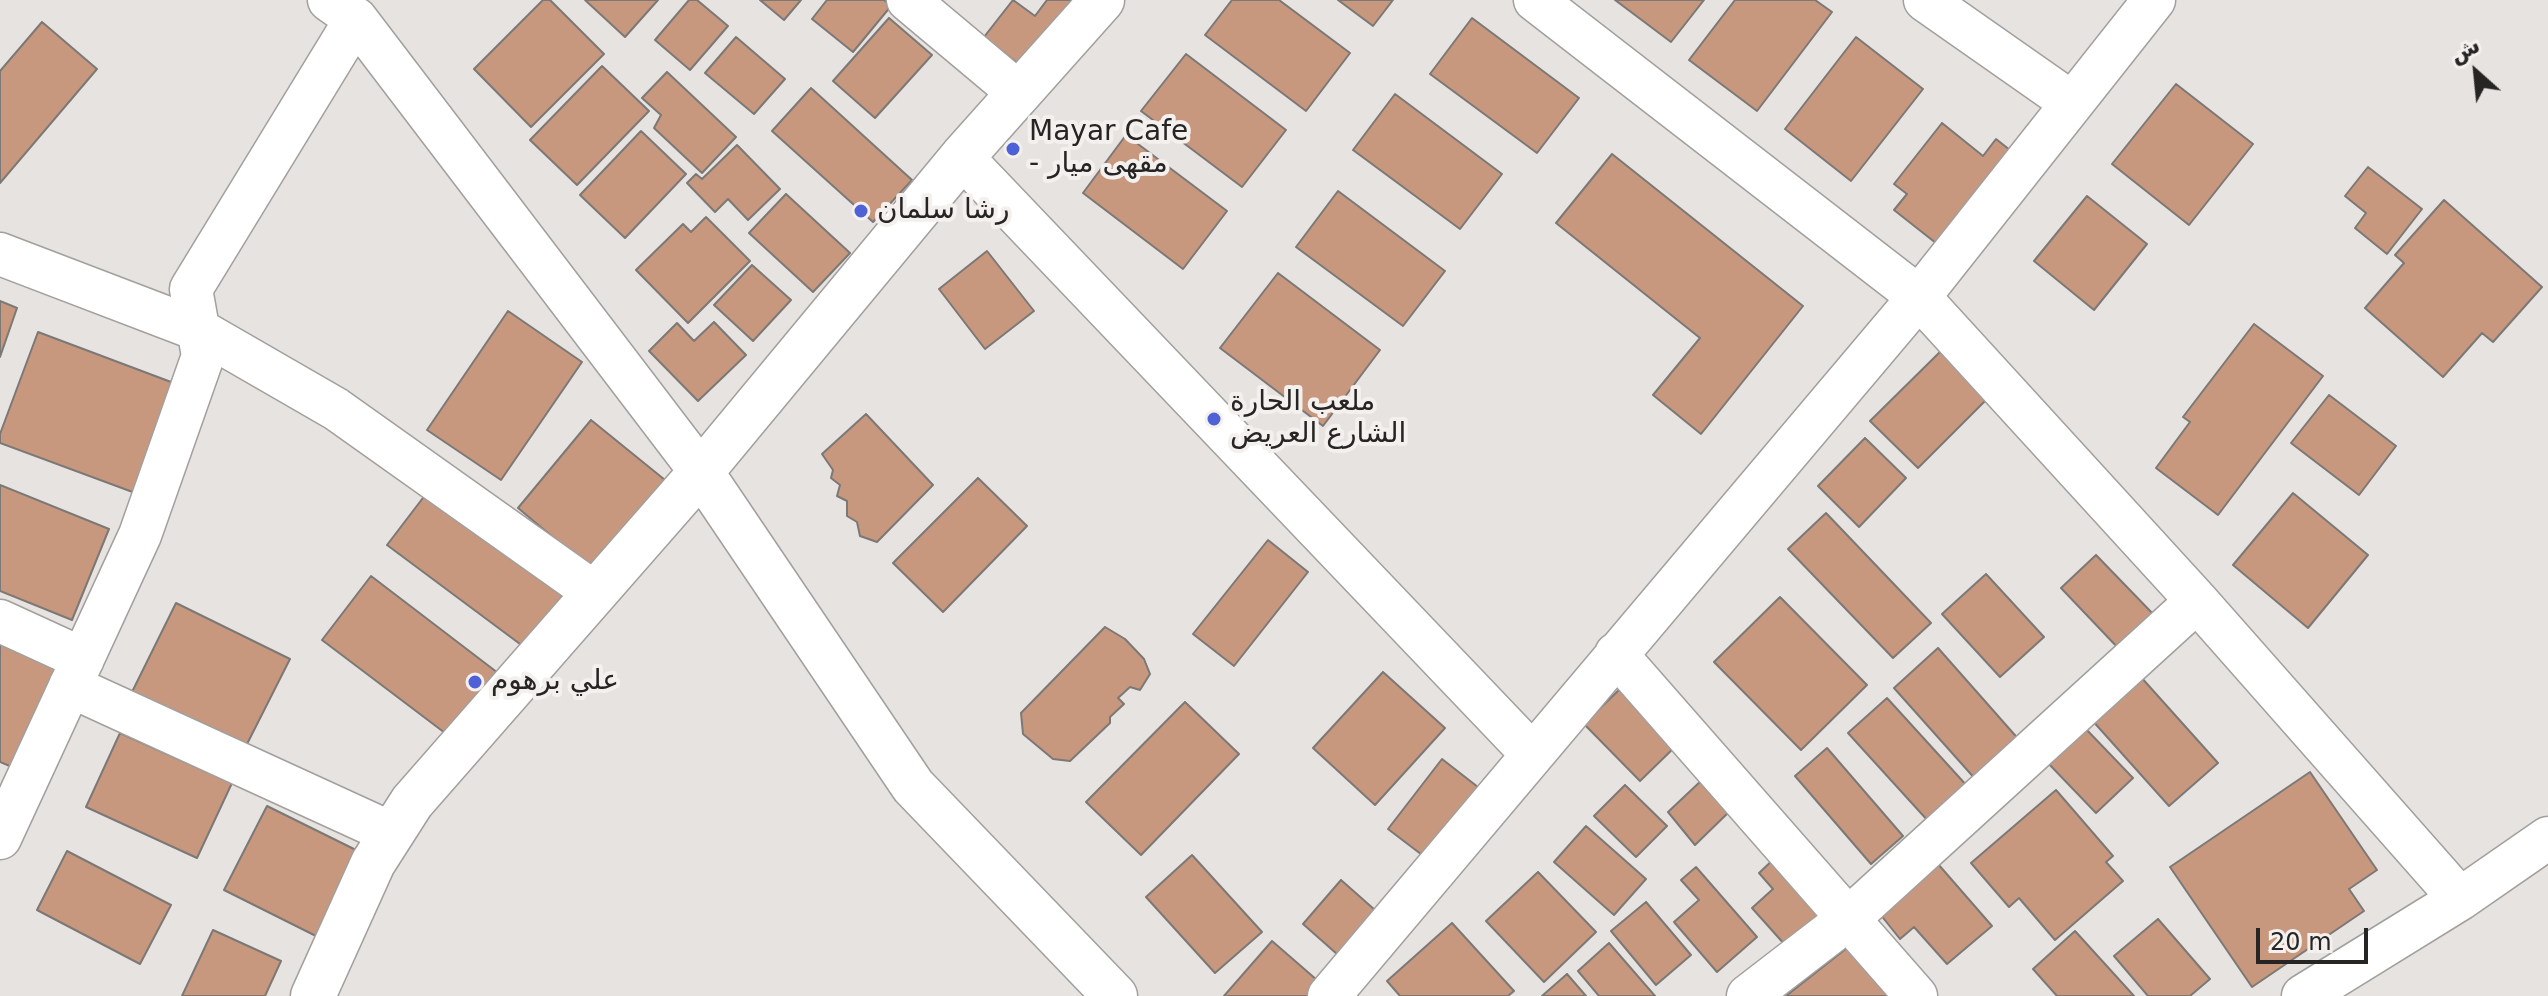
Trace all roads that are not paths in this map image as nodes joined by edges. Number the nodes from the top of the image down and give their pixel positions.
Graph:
1 (908, 0) edge
2 (1102, 0) edge
3 (1535, 0) edge
4 (1925, 0) edge
5 (2154, 0) edge
6 (342, 9) edge
7 (1019, 93) junction
8 (2072, 103) junction
9 (962, 157) junction
10 (0, 254) edge
11 (1919, 297) junction
12 (199, 330) junction
13 (701, 472) junction
14 (595, 593) junction
15 (2197, 601) junction
16 (0, 621) edge
17 (1616, 654) junction
18 (76, 672) junction
19 (1532, 754) junction
20 (391, 833) junction
21 (0, 838) edge
22 (2548, 838) edge
23 (2460, 899) junction
24 (1848, 919) junction
25 (313, 996) edge
26 (1115, 996) edge
27 (1329, 996) edge
28 (1748, 996) edge
29 (1916, 996) edge
30 (2303, 996) edge

1 - 7 street
2 - 7 street
3 - 11 street
4 - 8 street
5 - 8 street
6 - 12 street
6 - 13 street
7 - 9 street
8 - 11 street
9 - 13 street
9 - 19 street
10 - 12 street
11 - 15 street
11 - 17 street
12 - 14 street
12 - 18 street
13 - 14 street
13 - 26 street
14 - 20 street
15 - 23 street
15 - 24 street
16 - 18 street
17 - 19 street
17 - 24 street
18 - 20 street
18 - 21 street
19 - 27 street
20 - 25 street
22 - 23 street
23 - 30 street
24 - 28 street
24 - 29 street

